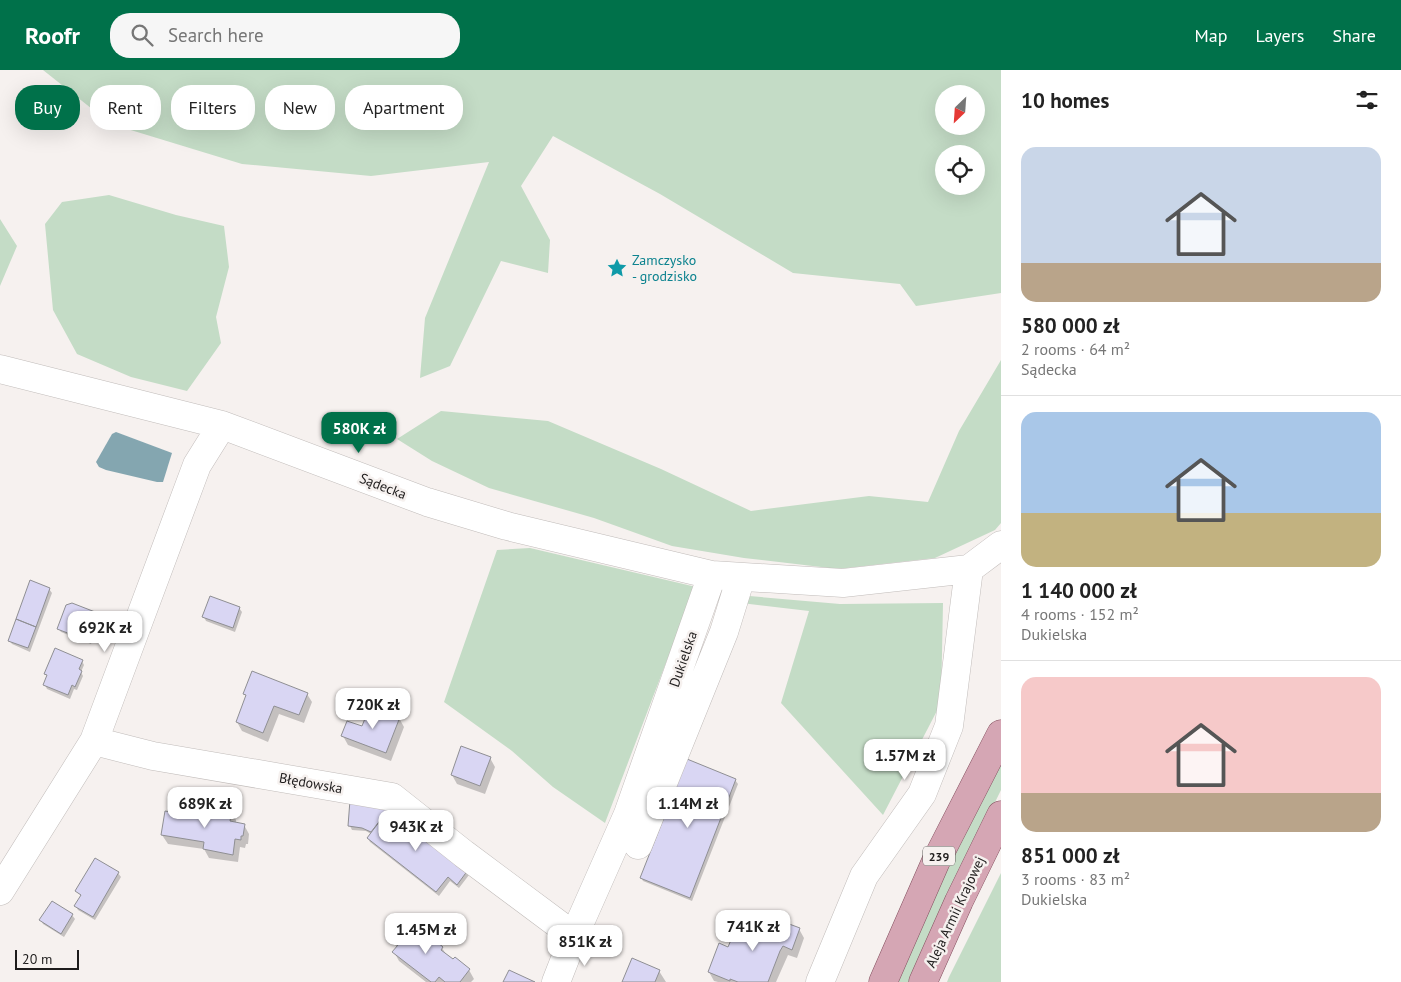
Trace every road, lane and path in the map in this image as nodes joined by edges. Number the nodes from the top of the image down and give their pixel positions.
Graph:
1 (0, 370) edge
2 (222, 425) junction
3 (1001, 545) edge
4 (969, 569) junction
5 (712, 575) junction
6 (741, 577) junction
7 (1001, 734) edge
8 (94, 741) junction
9 (1001, 815) edge
10 (638, 845) dead end
11 (0, 891) edge
12 (574, 936) junction
13 (556, 982) edge
14 (820, 982) edge
15 (883, 982) edge
16 (923, 982) edge

1 - 2 street, Sądecka
2 - 5 street, Sądecka
2 - 8 street
3 - 4 street
4 - 6 street
4 - 14 street
5 - 6 street
5 - 12 street, Dukielska
6 - 10 street
7 - 15 main road, 239
8 - 11 street
8 - 12 street, Błędowska
9 - 16 main road, Aleja Armii Krajowej / 239
12 - 13 street, Dukielska

